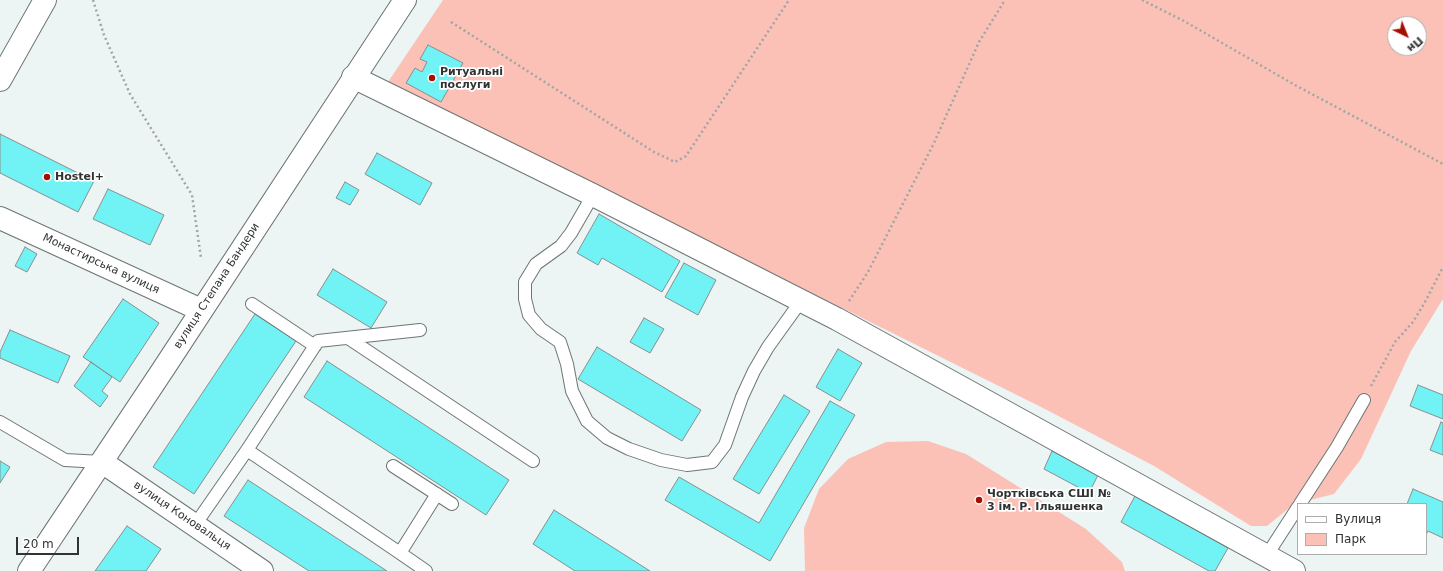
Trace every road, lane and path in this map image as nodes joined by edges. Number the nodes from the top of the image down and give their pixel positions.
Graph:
1 (45, 0) edge
2 (94, 0) edge
3 (405, 0) edge
4 (789, 0) edge
5 (1005, 0) edge
6 (1142, 0) edge
7 (451, 22) dead end
8 (353, 77) junction
9 (0, 80) edge
10 (1443, 164) edge
11 (593, 195) junction
12 (0, 218) edge
13 (201, 258) dead end
14 (1443, 267) edge
15 (801, 301) junction
16 (252, 304) dead end
17 (202, 310) junction
18 (837, 319) junction
19 (420, 330) dead end
20 (348, 338) junction
21 (314, 346) junction
22 (1364, 400) joint
23 (0, 422) edge
24 (246, 450) junction
25 (533, 461) dead end
26 (102, 462) junction
27 (393, 466) dead end
28 (437, 494) junction
29 (1301, 503) edge
30 (452, 504) dead end
31 (1297, 509) edge
32 (196, 525) junction
33 (400, 553) junction
34 (1267, 555) junction
35 (28, 571) edge
36 (262, 571) edge
37 (426, 571) edge
38 (1294, 571) edge

1 - 9 street
2 - 13 path
3 - 8 street, вулиця Степана Бандери
4 - 7 path
5 - 18 path
6 - 10 path
8 - 11 street
8 - 17 street, вулиця Степана Бандери
11 - 15 street
11 - 15 lane
12 - 17 street, Монастирська вулиця
14 - 22 path
15 - 18 street
16 - 21 lane
17 - 26 street, вулиця Степана Бандери
18 - 34 street
19 - 20 lane
20 - 21 lane
20 - 25 lane
21 - 24 lane
22 - 29 lane
23 - 26 lane
24 - 32 lane
24 - 33 lane
26 - 32 street, вулиця Коновальця
26 - 35 street, вулиця Степана Бандери
27 - 28 lane
28 - 30 lane
28 - 33 lane
31 - 34 lane
32 - 36 street, вулиця Коновальця
33 - 37 lane
34 - 38 street

